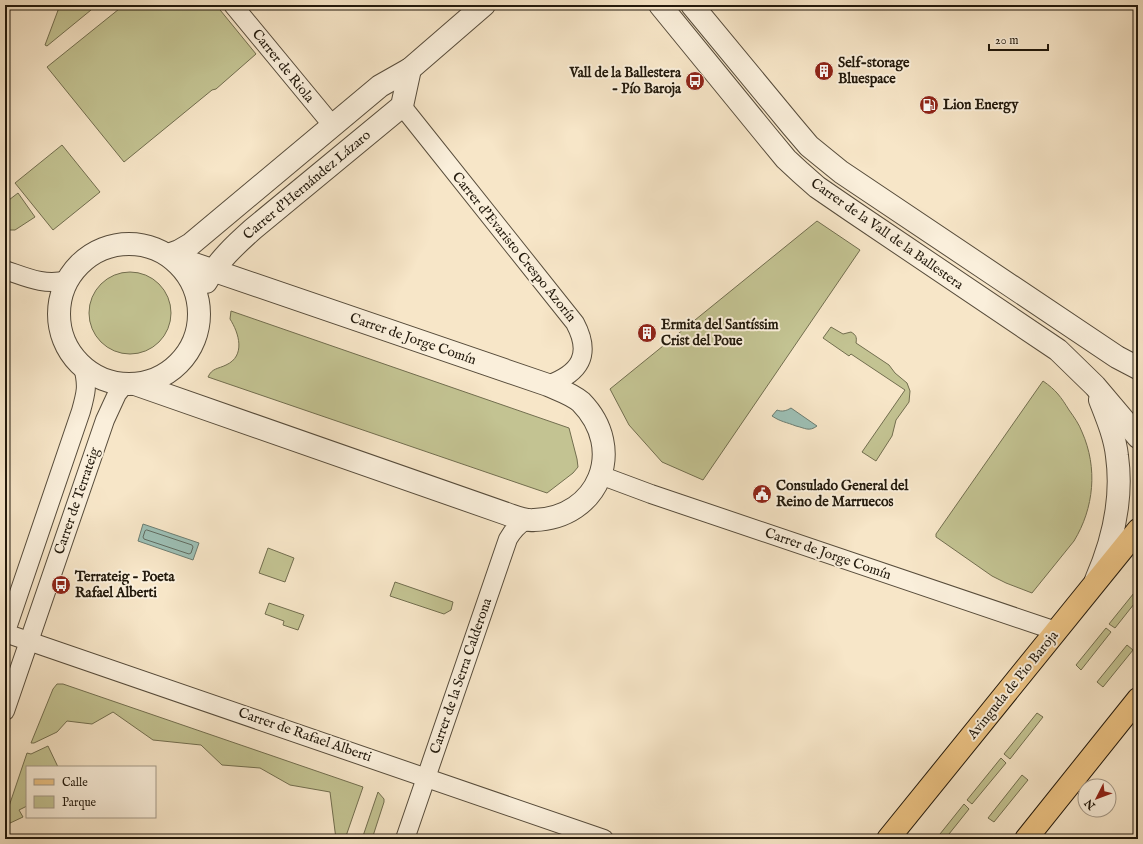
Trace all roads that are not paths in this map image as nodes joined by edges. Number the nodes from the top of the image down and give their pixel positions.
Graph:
1 (233, 5) edge
2 (484, 5) edge
3 (660, 5) edge
4 (692, 5) edge
5 (410, 69) junction
6 (402, 106) junction
7 (333, 126) junction
8 (168, 255) junction
9 (5, 270) edge
10 (214, 271) junction
11 (67, 280) junction
12 (197, 299) junction
13 (1117, 357) junction
14 (1138, 362) edge
15 (83, 367) junction
16 (1138, 368) edge
17 (130, 384) junction
18 (548, 386) junction
19 (1095, 386) junction
20 (1138, 437) edge
21 (600, 475) junction
22 (526, 520) junction
23 (1138, 530) edge
24 (1093, 586) junction
25 (1056, 631) junction
26 (5, 633) edge
27 (29, 641) junction
28 (1138, 699) edge
29 (5, 711) edge
30 (426, 777) junction
31 (405, 839) edge
32 (604, 839) edge
33 (888, 839) edge
34 (1026, 839) edge

1 - 7 street, Carrer de Riola
2 - 5 street, Carrer d'Hernández Lázaro
3 - 19 street, Carrer de la Vall de la Ballestera
4 - 13 street, Carrer de la Vall de la Ballestera
5 - 6 street
5 - 7 street, Carrer d'Hernández Lázaro
6 - 10 street, Carrer d'Hernández Lázaro
6 - 18 street, Carrer d'Evaristo Crespo Azorín
7 - 8 street, Carrer d'Hernández Lázaro
8 - 10 street, Carrer de Jorge Comín
8 - 11 street
8 - 12 street
9 - 11 street
10 - 12 street, Carrer d'Hernández Lázaro
10 - 18 street, Carrer de Jorge Comín
11 - 15 street
12 - 17 street
13 - 14 street
13 - 16 street, Carrer de la Vall de la Ballestera
15 - 17 street
15 - 26 street, Carrer de Terrateig
17 - 22 street, Carrer de Jorge Comín
17 - 27 street, Carrer de Terrateig
18 - 21 street, Carrer de Jorge Comín
19 - 20 street, Carrer de la Vall de la Ballestera
19 - 24 street
21 - 22 street, Carrer de Jorge Comín
21 - 25 street, Carrer de Jorge Comín
22 - 30 street, Carrer de la Serra Calderona
23 - 24 main road, Avinguda de Pio Baroja
24 - 25 main road, Avinguda de Pio Baroja
25 - 33 main road, Avinguda de Pio Baroja
26 - 27 street, Carrer de Rafael Alberti
27 - 29 street, Carrer de Terrateig
27 - 30 street, Carrer de Rafael Alberti
28 - 34 main road
30 - 31 street, Carrer de la Serra Calderona
30 - 32 street, Carrer de Rafael Alberti

